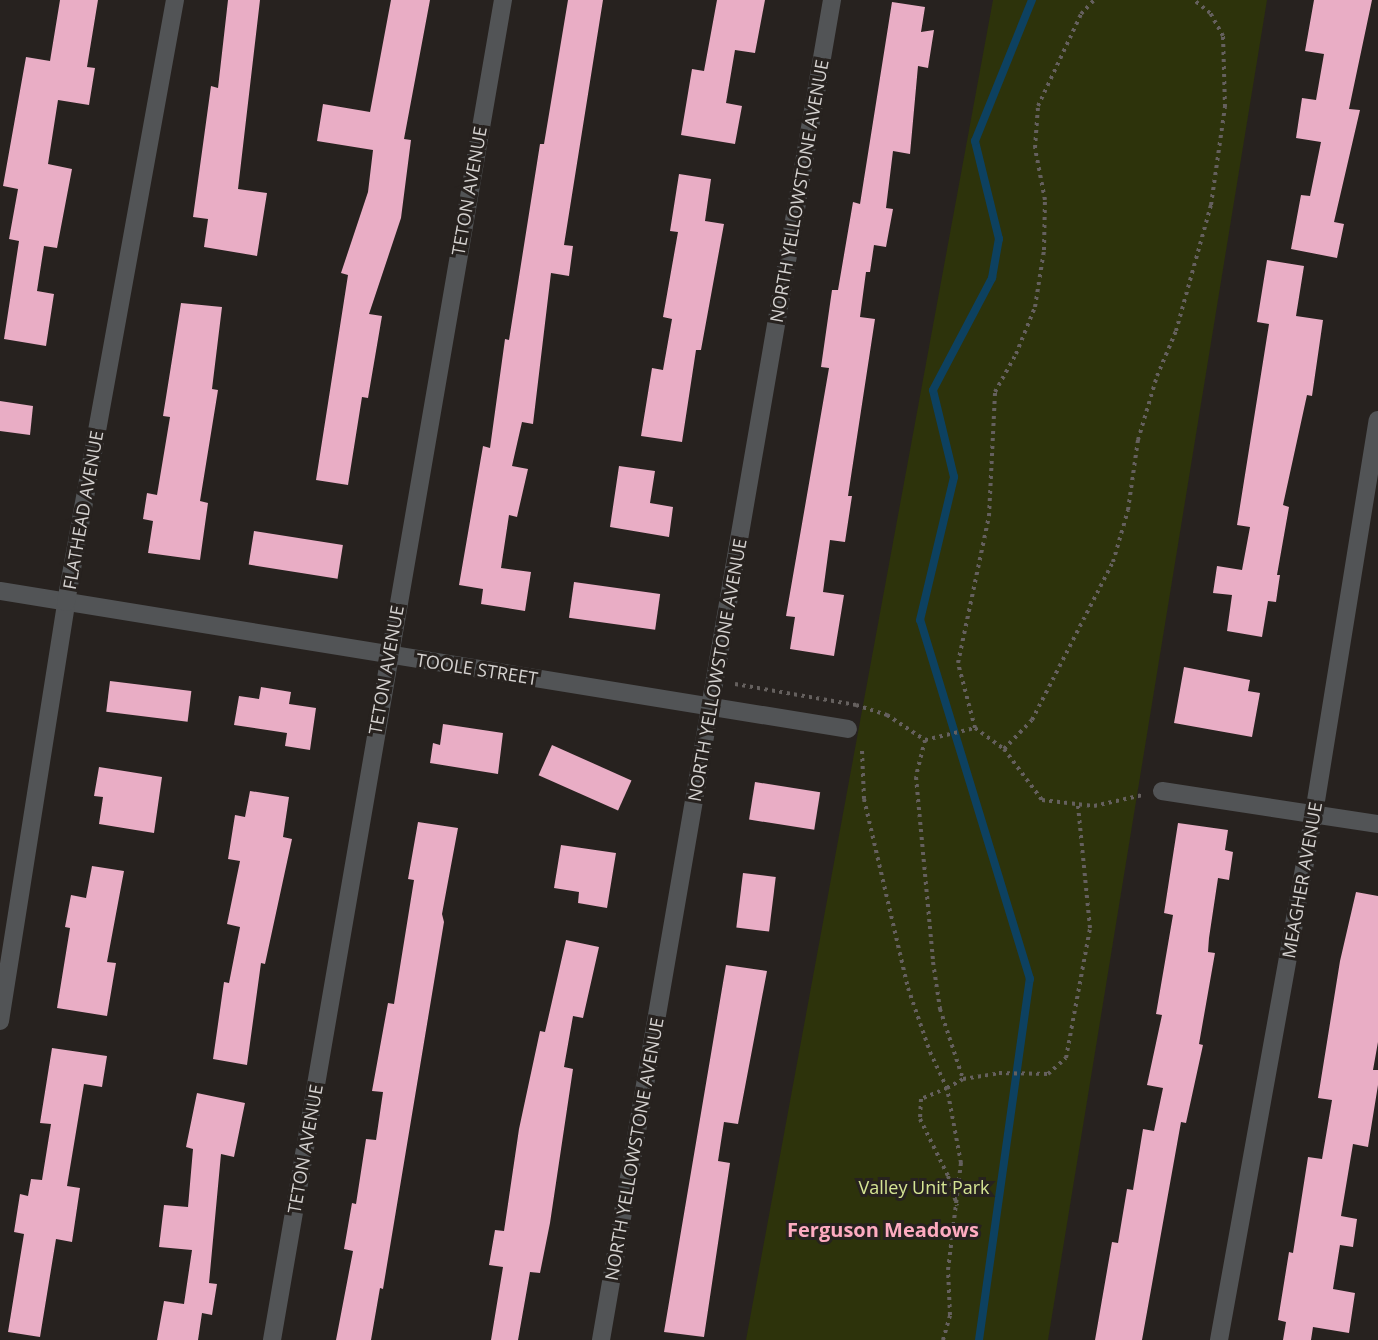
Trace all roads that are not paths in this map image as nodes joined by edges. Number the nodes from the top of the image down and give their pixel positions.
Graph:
1 (175, 0) edge
2 (503, 0) edge
3 (832, 0) edge
4 (1378, 420) edge
5 (0, 591) edge
6 (66, 602) junction
7 (389, 656) junction
8 (711, 706) junction
9 (848, 729) dead end
10 (1162, 791) road end
11 (1314, 813) junction
12 (1378, 824) edge
13 (0, 1021) edge
14 (272, 1340) edge
15 (601, 1340) edge
16 (1219, 1340) edge

1 - 6 street, FLATHEAD AVENUE
2 - 7 street, TETON AVENUE
3 - 8 street, NORTH YELLOWSTONE AVENUE
4 - 11 street, MEAGHER AVENUE
5 - 6 street, TOOLE STREET
6 - 7 street, TOOLE STREET
6 - 13 street, FLATHEAD AVENUE
7 - 8 street, TOOLE STREET
7 - 14 street, TETON AVENUE
8 - 9 street, TOOLE STREET
8 - 15 street, NORTH YELLOWSTONE AVENUE
10 - 11 street
11 - 12 street
11 - 16 street, MEAGHER AVENUE

